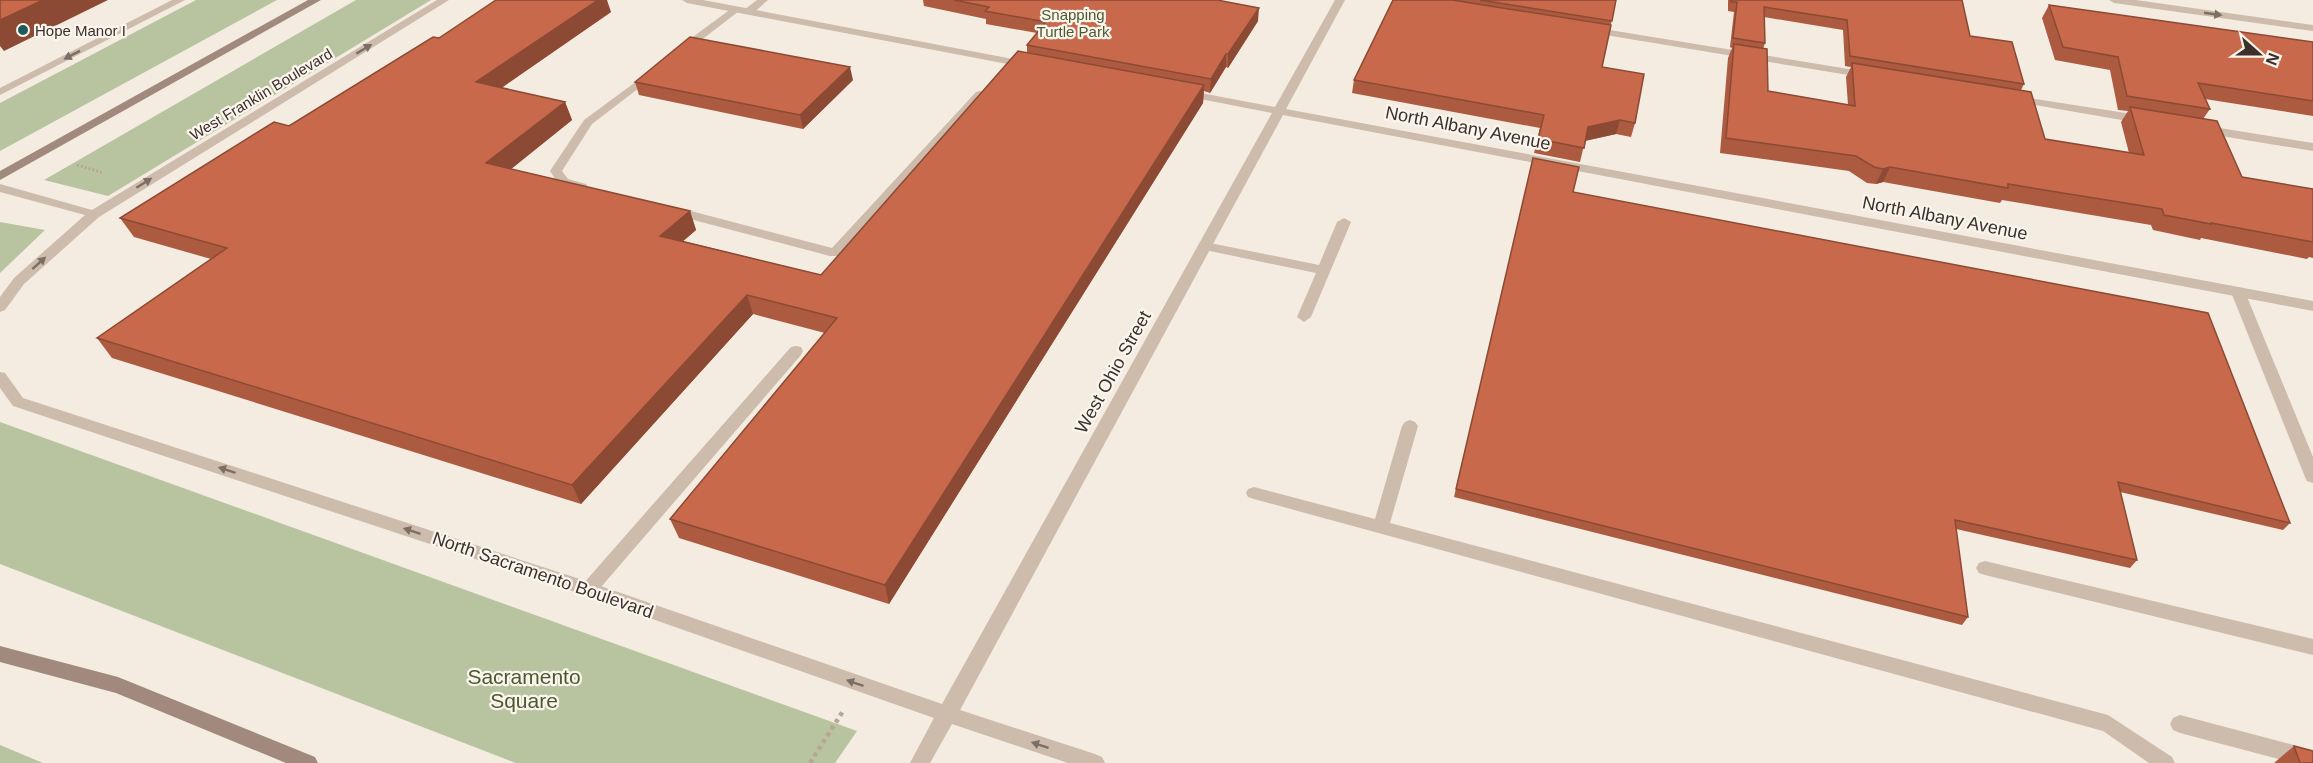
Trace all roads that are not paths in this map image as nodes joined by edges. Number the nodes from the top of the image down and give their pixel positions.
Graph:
1 (180, 0) edge
2 (316, 0) edge
3 (444, 0) edge
4 (687, 0) edge
5 (763, 0) edge
6 (1340, 0) edge
7 (2114, 0) edge
8 (742, 10) junction
9 (1579, 28) edge
10 (2313, 28) edge
11 (676, 54) edge
12 (1011, 61) junction
13 (658, 68) edge
14 (1046, 68) edge
15 (1875, 76) edge
16 (1174, 91) edge
17 (0, 92) edge
18 (2005, 97) edge
19 (1279, 111) junction
20 (2159, 122) edge
21 (2195, 128) edge
22 (2313, 147) edge
23 (0, 176) edge
24 (0, 188) edge
25 (597, 190) edge
26 (654, 206) edge
27 (94, 214) junction
28 (1344, 222) dead end
29 (1205, 246) junction
30 (1324, 270) junction
31 (2238, 292) junction
32 (2313, 306) edge
33 (0, 307) edge
34 (1304, 317) dead end
35 (796, 351) dead end
36 (0, 377) edge
37 (1410, 426) dead end
38 (2313, 477) edge
39 (1254, 493) dead end
40 (1381, 527) junction
41 (1984, 568) dead end
42 (589, 589) junction
43 (2313, 647) edge
44 (0, 654) edge
45 (948, 713) junction
46 (2180, 724) dead end
47 (2313, 759) edge
48 (308, 763) edge
49 (920, 763) edge
50 (1095, 763) edge
51 (2164, 763) edge

1 -> 17 street
2 - 23 street
27 -> 3 street, West Franklin Boulevard
4 - 8 street
5 - 8 street
6 - 19 street, West Ohio Street
7 -> 10 street
8 - 11 street
8 - 12 street
9 - 15 street
12 - 14 street
12 - 26 street
13 - 25 street
16 - 19 street, North Albany Avenue
18 - 20 street
19 - 29 street, West Ohio Street
19 - 31 street, North Albany Avenue
21 - 22 street
24 - 27 street
33 -> 27 street
28 - 30 street
29 - 30 street
29 - 45 street, West Ohio Street
30 - 34 street
31 - 32 street, North Albany Avenue
31 - 38 street
35 - 42 street
42 -> 36 street, North Sacramento Boulevard
37 - 40 street
39 - 40 street
40 - 51 street
41 - 43 street
45 -> 42 street, North Sacramento Boulevard
44 - 48 street
45 - 49 street, West Ohio Street
50 -> 45 street, North Sacramento Boulevard
46 - 47 street

